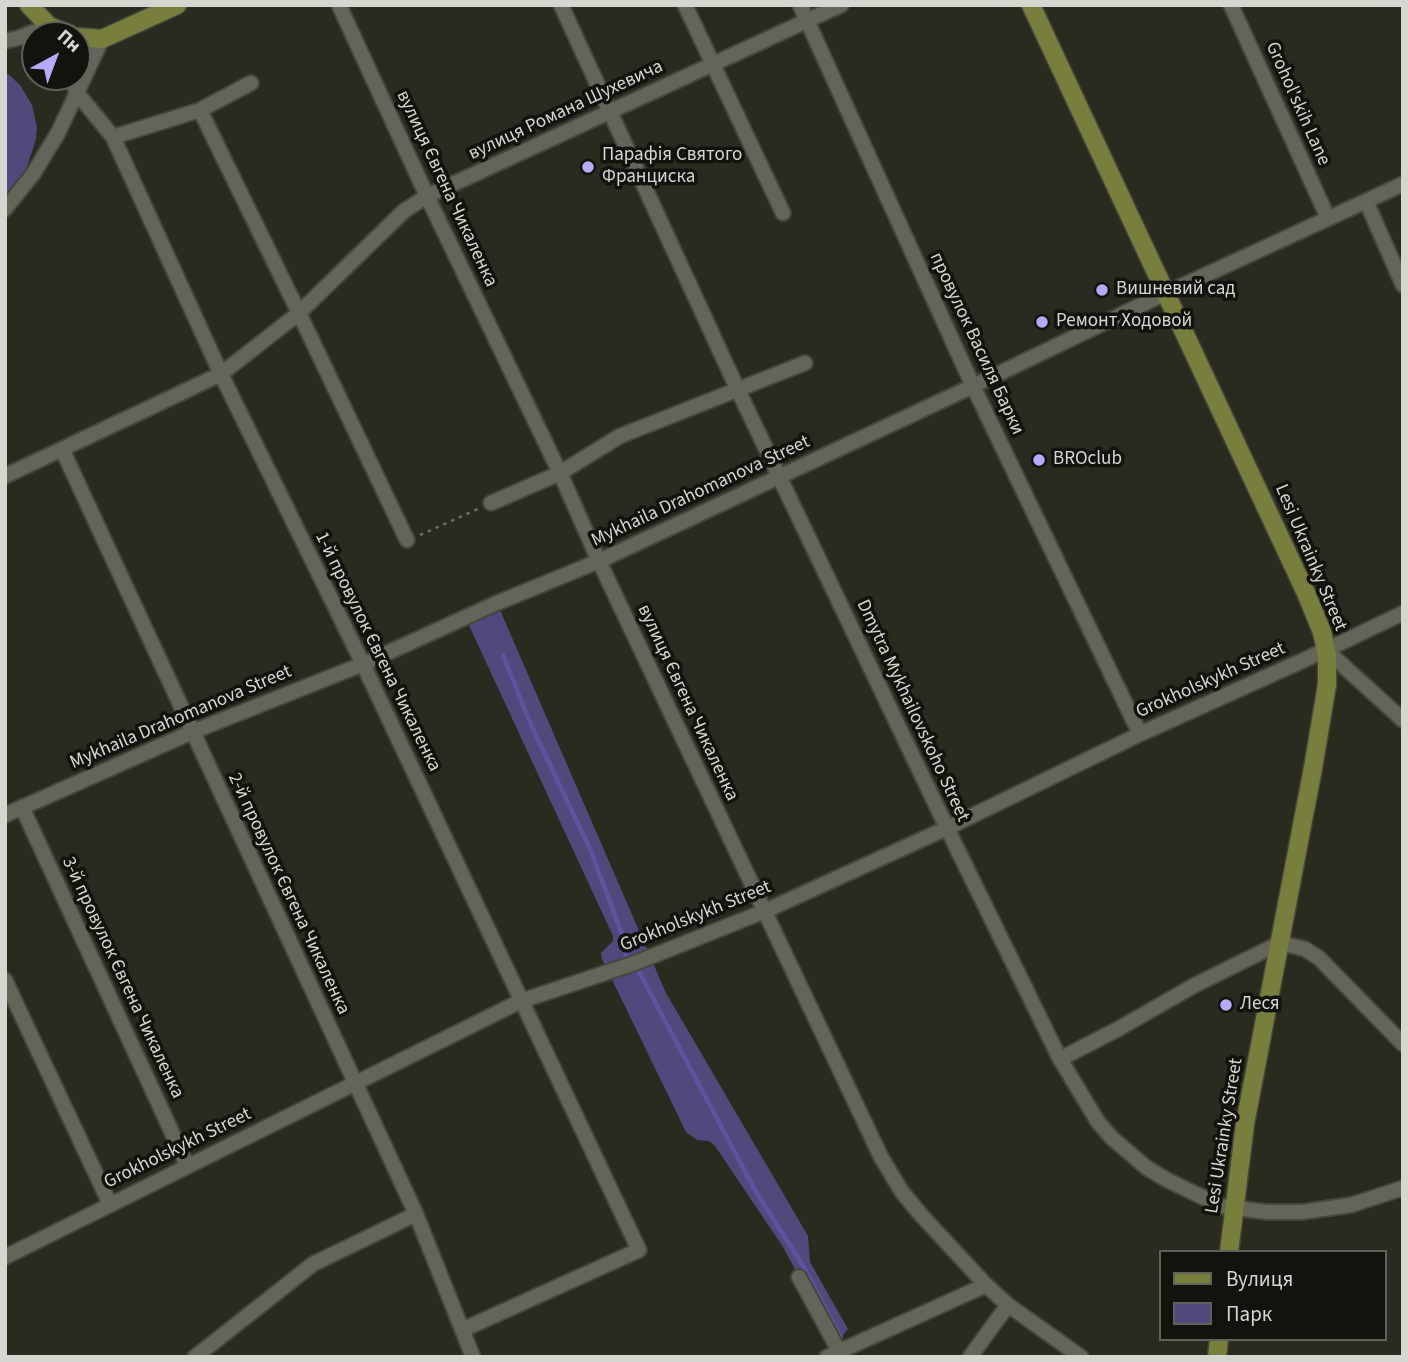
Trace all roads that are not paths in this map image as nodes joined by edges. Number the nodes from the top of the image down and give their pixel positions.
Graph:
1 (29, 5) edge
2 (177, 5) edge
3 (339, 5) edge
4 (561, 5) edge
5 (685, 5) edge
6 (800, 5) edge
7 (841, 5) edge
8 (1031, 5) edge
9 (1231, 5) edge
10 (43, 21) edge
11 (807, 22) junction
12 (91, 39) edge
13 (102, 40) junction
14 (712, 65) junction
15 (251, 83) dead end
16 (77, 93) junction
17 (200, 110) junction
18 (609, 112) junction
19 (113, 137) junction
20 (1403, 184) edge
21 (427, 196) junction
22 (1366, 201) junction
23 (5, 209) edge
24 (783, 213) dead end
25 (1328, 218) junction
26 (1403, 285) edge
27 (1164, 294) junction
28 (299, 313) junction
29 (805, 363) dead end
30 (220, 374) junction
31 (974, 386) junction
32 (737, 388) junction
33 (62, 449) junction
34 (561, 473) junction
35 (5, 476) edge
36 (780, 477) junction
37 (491, 503) road end
38 (407, 540) road end
39 (599, 561) junction
40 (1403, 613) edge
41 (1326, 650) junction
42 (363, 664) junction
43 (1403, 720) edge
44 (192, 732) junction
45 (1140, 734) junction
46 (22, 807) junction
47 (5, 814) edge
48 (947, 828) junction
49 (765, 911) junction
50 (1280, 943) junction
51 (5, 980) edge
52 (521, 1001) junction
53 (1403, 1044) edge
54 (1060, 1059) junction
55 (355, 1084) junction
56 (187, 1165) junction
57 (1403, 1188) edge
58 (110, 1204) junction
59 (1234, 1208) junction
60 (416, 1214) junction
61 (1229, 1250) edge
62 (5, 1257) edge
63 (799, 1278) dead end
64 (986, 1285) junction
65 (1008, 1305) junction
66 (462, 1330) junction
67 (833, 1354) edge
68 (469, 1355) edge
69 (199, 1356) edge
70 (970, 1357) edge
71 (1081, 1357) edge

1 - 10 main road
2 - 13 main road
3 - 21 street, вулиця Євгена Чикаленка
4 - 18 street, Dmytra Mykhailovskoho Street
5 - 14 street
6 - 11 street, провулок Василя Барки
7 - 11 street, вулиця Романа Шухевича
8 - 27 main road, Lesi Ukrainky Street
9 - 25 street, Grohol'skih Lane
11 - 14 street, вулиця Романа Шухевича
11 - 31 street, провулок Василя Барки
12 - 13 main road
13 - 16 street
14 - 18 street, вулиця Романа Шухевича
14 - 24 street
15 - 17 street
16 - 19 street, 1-й провулок Євгена Чикаленка
16 - 23 street
17 - 19 street
17 - 28 street
18 - 21 street, вулиця Романа Шухевича
18 - 32 street, Dmytra Mykhailovskoho Street
19 - 30 street, 1-й провулок Євгена Чикаленка
20 - 22 street, Mykhaila Drahomanova Street
21 - 28 street, вулиця Романа Шухевича
21 - 34 street, вулиця Євгена Чикаленка
22 - 25 street, Mykhaila Drahomanova Street
22 - 26 street
25 - 27 street, Mykhaila Drahomanova Street
27 - 31 street, Mykhaila Drahomanova Street
27 - 41 main road, Lesi Ukrainky Street
28 - 30 street, вулиця Романа Шухевича
28 - 38 street
29 - 32 street
30 - 33 street, вулиця Романа Шухевича
30 - 42 street, 1-й провулок Євгена Чикаленка
31 - 36 street, Mykhaila Drahomanova Street
31 - 45 street, провулок Василя Барки
32 - 34 street
32 - 36 street, Dmytra Mykhailovskoho Street
33 - 35 street, вулиця Романа Шухевича
33 - 44 street, 2-й провулок Євгена Чикаленка
34 - 37 street
34 - 39 street, вулиця Євгена Чикаленка
36 - 39 street, Mykhaila Drahomanova Street
36 - 48 street, Dmytra Mykhailovskoho Street
39 - 42 street, Mykhaila Drahomanova Street
39 - 49 street, вулиця Євгена Чикаленка
40 - 41 street, Grokholskykh Street
41 - 43 street
41 - 45 street, Grokholskykh Street
41 - 50 main road, Lesi Ukrainky Street
42 - 44 street, Mykhaila Drahomanova Street
42 - 52 street, 1-й провулок Євгена Чикаленка
44 - 46 street, Mykhaila Drahomanova Street
44 - 55 street, 2-й провулок Євгена Чикаленка
45 - 48 street, Grokholskykh Street
46 - 47 street, Mykhaila Drahomanova Street
46 - 56 street, 3-й провулок Євгена Чикаленка
48 - 49 street, Grokholskykh Street
48 - 54 street, Dmytra Mykhailovskoho Street
49 - 52 street, Grokholskykh Street
49 - 64 street, вулиця Євгена Чикаленка
50 - 53 street
50 - 54 street
50 - 59 main road, Lesi Ukrainky Street
51 - 58 street
52 - 55 street, Grokholskykh Street
52 - 66 street, 1-й провулок Євгена Чикаленка
54 - 59 street, Dmytra Mykhailovskoho Street
55 - 56 street, Grokholskykh Street
55 - 60 street, 2-й провулок Євгена Чикаленка
56 - 58 street, Grokholskykh Street
57 - 59 street, Dmytra Mykhailovskoho Street
58 - 62 street, Grokholskykh Street
59 - 61 main road, Lesi Ukrainky Street
60 - 66 street, 2-й провулок Євгена Чикаленка
60 - 69 street
63 - 67 street
64 - 65 street, вулиця Євгена Чикаленка
64 - 67 street
65 - 70 street
65 - 71 street, вулиця Євгена Чикаленка
66 - 68 street, 2-й провулок Євгена Чикаленка

